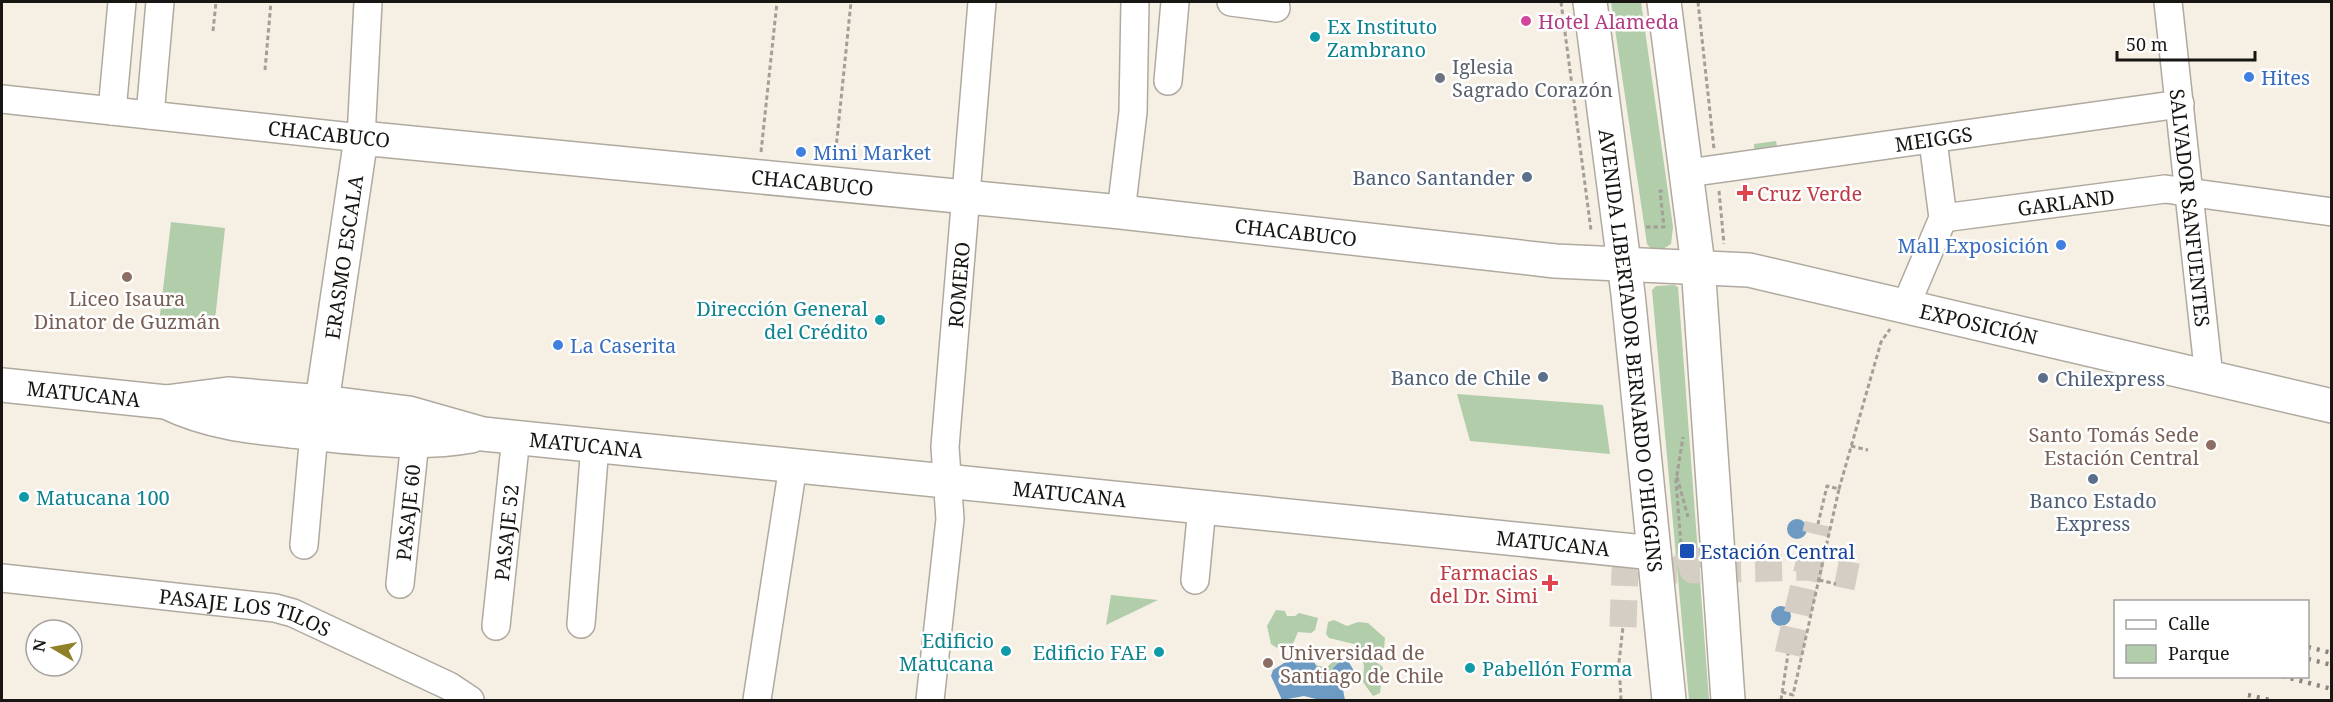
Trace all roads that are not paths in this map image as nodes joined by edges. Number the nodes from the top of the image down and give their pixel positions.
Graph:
1 (122, 2) edge
2 (160, 2) edge
3 (368, 2) edge
4 (982, 2) edge
5 (1135, 2) edge
6 (1175, 2) edge
7 (1231, 2) edge
8 (1590, 2) edge
9 (1664, 2) edge
10 (2168, 2) edge
11 (1276, 8) dead end
12 (1168, 81) dead end
13 (2, 99) edge
14 (2180, 104) junction
15 (112, 111) junction
16 (150, 115) junction
17 (361, 138) junction
18 (1932, 141) junction
19 (1702, 172) junction
20 (2189, 191) junction
21 (964, 198) junction
22 (1121, 212) junction
23 (2331, 212) edge
24 (1943, 218) junction
25 (1624, 263) junction
26 (1698, 266) junction
27 (1906, 305) junction
28 (2209, 377) junction
29 (2, 385) edge
30 (166, 402) junction
31 (322, 402) junction
32 (2331, 406) edge
33 (302, 432) junction
34 (483, 434) junction
35 (516, 437) junction
36 (415, 441) junction
37 (595, 445) junction
38 (793, 466) junction
39 (948, 482) junction
40 (1202, 507) junction
41 (304, 545) dead end
42 (1654, 554) junction
43 (2, 578) edge
44 (1195, 580) dead end
45 (400, 584) dead end
46 (581, 624) dead end
47 (496, 626) dead end
48 (1662, 633) junction
49 (470, 700) edge
50 (757, 700) edge
51 (930, 700) edge
52 (1654, 700) edge
53 (1669, 700) edge
54 (1728, 700) edge

1 - 15 street
2 - 16 street
3 - 17 street, ERASMO ESCALA
4 - 21 street, ROMERO
5 - 22 street
6 - 12 street
7 - 11 street
8 - 25 main road, AVENIDA LIBERTADOR BERNARDO O'HIGGINS
9 - 19 main road
10 - 14 street, SALVADOR SANFUENTES
13 - 15 street, CHACABUCO
14 - 18 street, MEIGGS
14 - 20 street, SALVADOR SANFUENTES
15 - 16 street, CHACABUCO
16 - 17 street, CHACABUCO
17 - 21 main road, CHACABUCO
17 - 31 main road, ERASMO ESCALA
18 - 19 street, MEIGGS
18 - 24 street
19 - 26 main road
20 - 23 street, GARLAND
20 - 24 street, GARLAND
20 - 28 street, SALVADOR SANFUENTES
21 - 22 main road, CHACABUCO
21 - 39 street, ROMERO
22 - 25 main road, CHACABUCO
24 - 27 street
25 - 26 main road, EXPOSICIÓN
25 - 42 main road, AVENIDA LIBERTADOR BERNARDO O'HIGGINS
26 - 27 main road, EXPOSICIÓN
26 - 54 main road
27 - 28 main road, EXPOSICIÓN
28 - 32 main road, EXPOSICIÓN
29 - 30 main road, MATUCANA
30 - 31 main road, MATUCANA
30 - 33 main road, MATUCANA
31 - 33 main road
31 - 34 main road, MATUCANA
33 - 36 main road, MATUCANA
33 - 41 street
34 - 35 main road, MATUCANA
34 - 36 main road, MATUCANA
35 - 37 main road, MATUCANA
35 - 47 street, PASAJE 52
36 - 45 street, PASAJE 60
37 - 38 main road, MATUCANA
37 - 46 street
38 - 39 main road, MATUCANA
38 - 50 street
39 - 40 main road, MATUCANA
39 - 51 street, ROMERO
40 - 42 main road, MATUCANA
40 - 44 street
42 - 48 main road, AVENIDA LIBERTADOR BERNARDO O'HIGGINS
43 - 49 street, PASAJE LOS TILOS
48 - 52 main road
48 - 53 main road, AVENIDA LIBERTADOR BERNARDO O'HIGGINS

